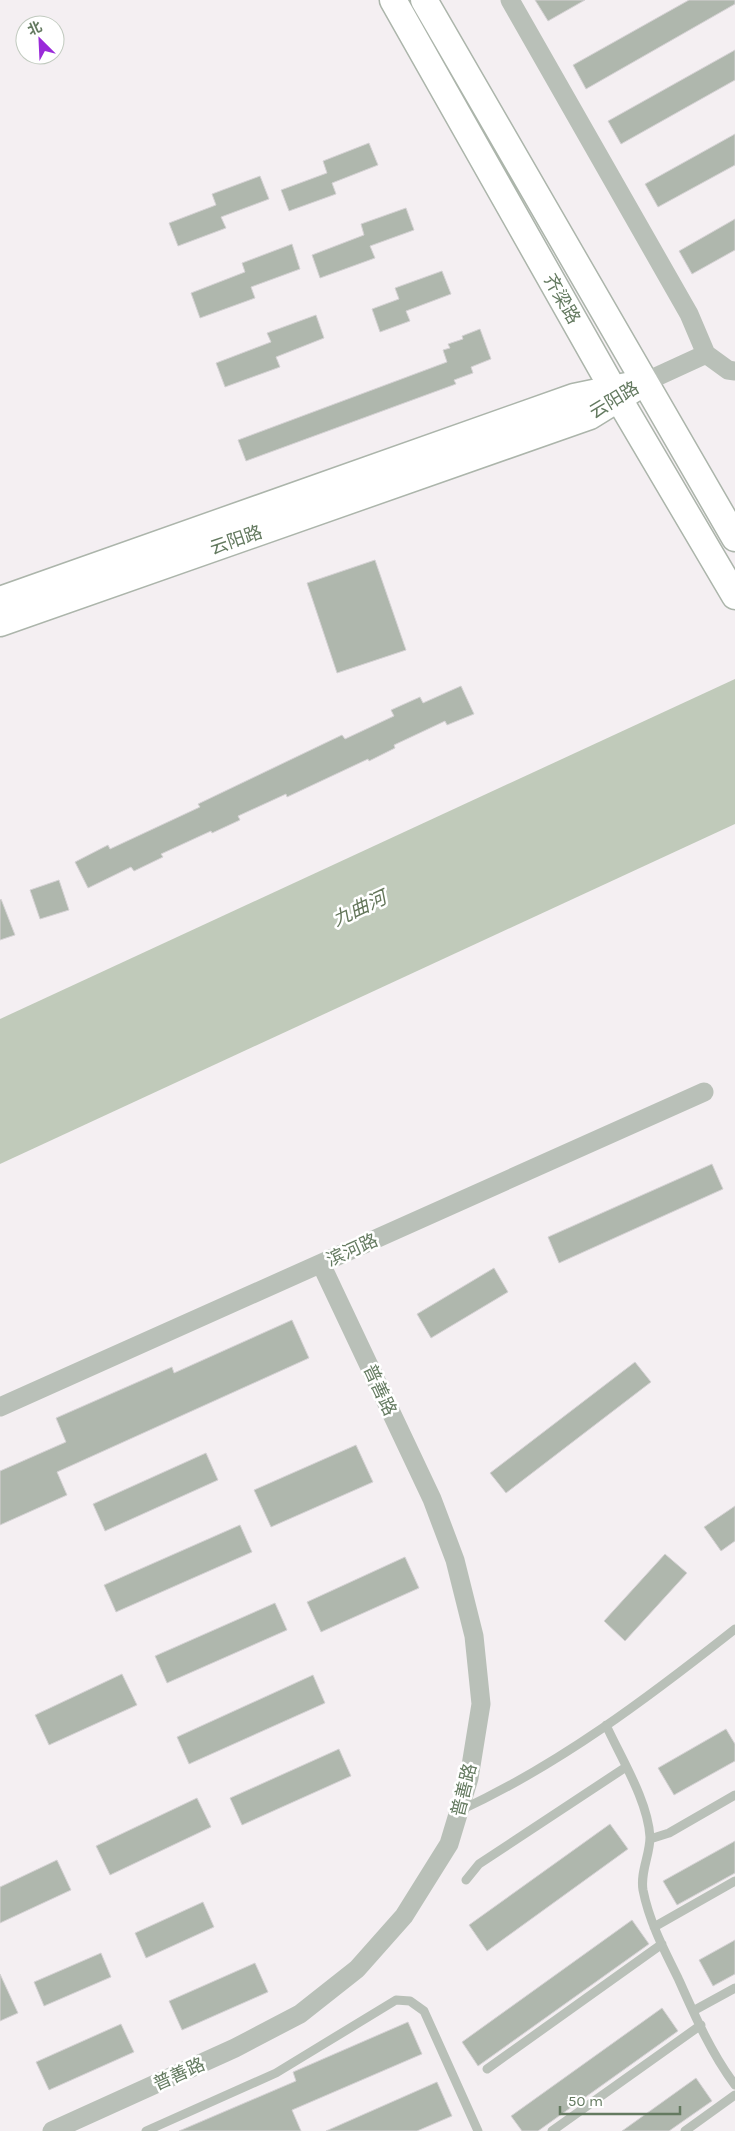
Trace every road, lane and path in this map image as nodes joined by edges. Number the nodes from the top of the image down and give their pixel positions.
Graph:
1 (393, 0) edge
2 (424, 0) edge
3 (510, 0) edge
4 (706, 354) junction
5 (735, 371) edge
6 (645, 382) junction
7 (616, 393) junction
8 (735, 538) edge
9 (735, 596) edge
10 (0, 600) edge
11 (0, 623) edge
12 (704, 1092) dead end
13 (321, 1264) junction
14 (0, 1406) edge
15 (735, 1629) edge
16 (606, 1725) junction
17 (626, 1767) junction
18 (735, 1795) edge
19 (459, 1812) junction
20 (650, 1839) junction
21 (466, 1880) dead end
22 (735, 1881) edge
23 (654, 1927) junction
24 (662, 1944) junction
25 (735, 1988) edge
26 (693, 2011) junction
27 (701, 2025) junction
28 (487, 2069) dead end
29 (735, 2085) edge
30 (735, 2095) edge
31 (52, 2131) edge
32 (146, 2131) edge
33 (478, 2131) edge
34 (552, 2131) edge
35 (685, 2131) edge

1 - 7 street, 齐梁路
2 - 6 street, 齐梁路
3 - 4 street
4 - 5 street
4 - 6 street
6 - 7 street, 云阳路
6 - 8 street, 齐梁路
7 - 9 street, 齐梁路
7 - 10 street, 云阳路
7 - 11 street, 云阳路
12 - 13 street, 滨河路
13 - 14 street, 滨河路
13 - 19 street, 普善路
15 - 16 lane
16 - 17 lane
16 - 19 lane
17 - 20 lane
17 - 21 lane
18 - 20 lane
19 - 31 street, 普善路
20 - 23 lane
22 - 23 lane
23 - 24 lane
24 - 26 lane
24 - 28 lane
25 - 26 lane
26 - 27 lane
27 - 29 lane
27 - 34 lane
30 - 35 lane
32 - 33 lane

